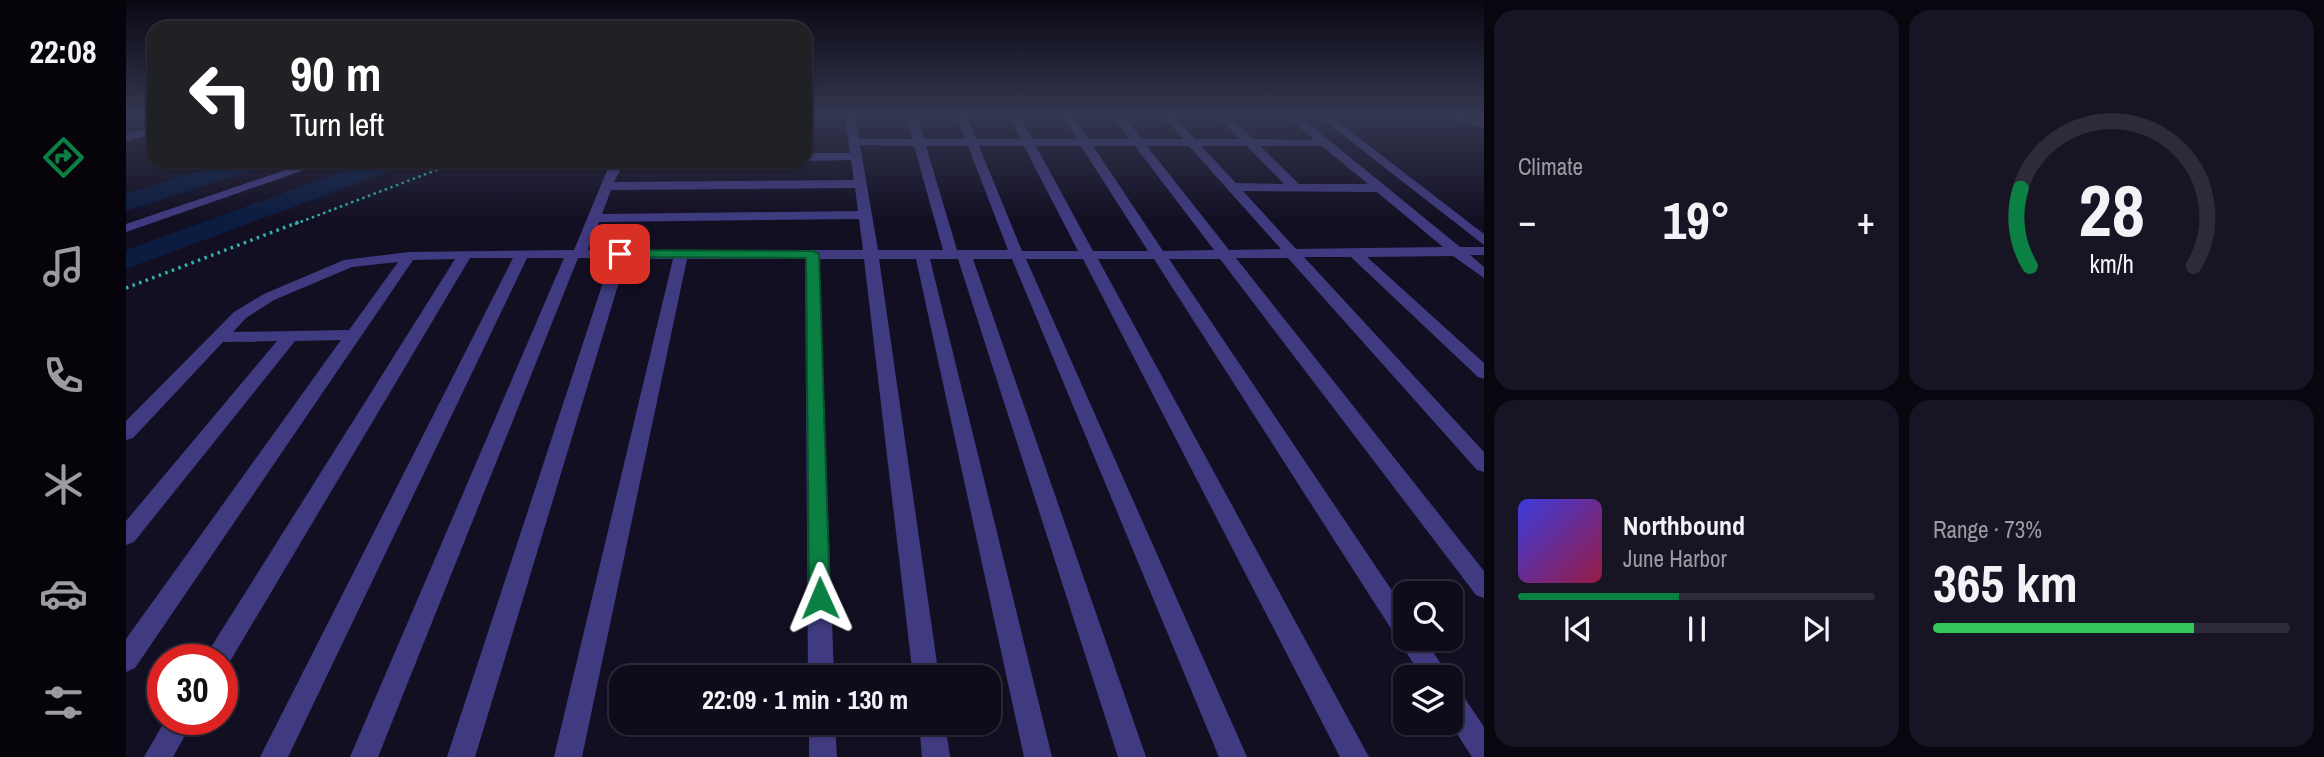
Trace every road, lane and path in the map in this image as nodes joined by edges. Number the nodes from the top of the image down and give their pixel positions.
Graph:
1 (856, 149) edge
2 (922, 149) edge
3 (975, 149) edge
4 (1031, 149) edge
5 (1089, 149) edge
6 (1144, 149) edge
7 (1198, 149) edge
8 (1257, 149) edge
9 (1332, 149) edge
10 (1366, 149) edge
11 (857, 156) junction
12 (812, 157) edge
13 (303, 168) edge
14 (442, 168) edge
15 (613, 168) edge
16 (861, 184) junction
17 (606, 186) junction
18 (1232, 187) junction
19 (1296, 187) junction
20 (1378, 188) junction
21 (865, 215) junction
22 (594, 218) junction
23 (126, 228) edge
24 (1484, 241) edge
25 (1456, 251) junction
26 (1484, 251) edge
27 (466, 254) junction
28 (522, 254) junction
29 (576, 254) junction
30 (620, 254) junction
31 (681, 254) junction
32 (813, 254) junction
33 (872, 254) junction
34 (1224, 254) junction
35 (1292, 254) junction
36 (1356, 254) junction
37 (922, 255) junction
38 (958, 255) junction
39 (1017, 255) junction
40 (1088, 255) junction
41 (1161, 255) junction
42 (409, 256) junction
43 (1484, 274) edge
44 (126, 288) edge
45 (291, 335) junction
46 (353, 335) junction
47 (218, 337) junction
48 (1484, 373) edge
49 (126, 433) edge
50 (1484, 465) edge
51 (126, 536) edge
52 (1484, 588) edge
53 (1393, 612) edge
54 (227, 644) edge
55 (126, 660) edge
56 (821, 665) edge
57 (924, 665) edge
58 (1463, 719) edge
59 (171, 735) edge
60 (822, 735) edge
61 (933, 735) edge
62 (1484, 751) edge
63 (158, 757) edge
64 (274, 757) edge
65 (364, 757) edge
66 (461, 757) edge
67 (568, 757) edge
68 (823, 757) edge
69 (936, 757) edge
70 (1038, 757) edge
71 (1132, 757) edge
72 (1233, 757) edge
73 (1355, 757) edge

1 - 11 street
2 - 38 street
3 - 39 street
4 - 40 street
5 - 41 street
6 - 34 street
7 - 18 street
8 - 19 street
9 - 20 street
10 - 24 street
11 - 12 street
11 - 16 street
13 - 23 street
14 - 44 path
15 - 17 street
16 - 17 street
16 - 21 street
17 - 22 street
18 - 19 street
18 - 35 street
19 - 20 street
20 - 25 street
21 - 22 street
21 - 33 street
22 - 29 street
25 - 26 street
25 - 36 street
25 - 43 street
27 - 28 street
27 - 42 street
27 - 54 street
28 - 29 street
28 - 64 street
29 - 30 street
29 - 65 street
30 - 31 street
30 - 66 street
31 - 32 street
31 - 67 street
32 - 33 street
32 - 56 street
33 - 37 street
33 - 57 street
34 - 35 street
34 - 41 street
34 - 52 street
35 - 36 street
35 - 50 street
36 - 48 street
37 - 38 street
37 - 70 street
38 - 39 street
38 - 71 street
39 - 40 street
39 - 72 street
40 - 41 street
40 - 73 street
41 - 53 street
42 - 46 street
42 - 47 street
45 - 46 street
45 - 47 street
45 - 51 street
46 - 55 street
47 - 49 street
58 - 62 street
59 - 63 street
60 - 68 street
61 - 69 street

